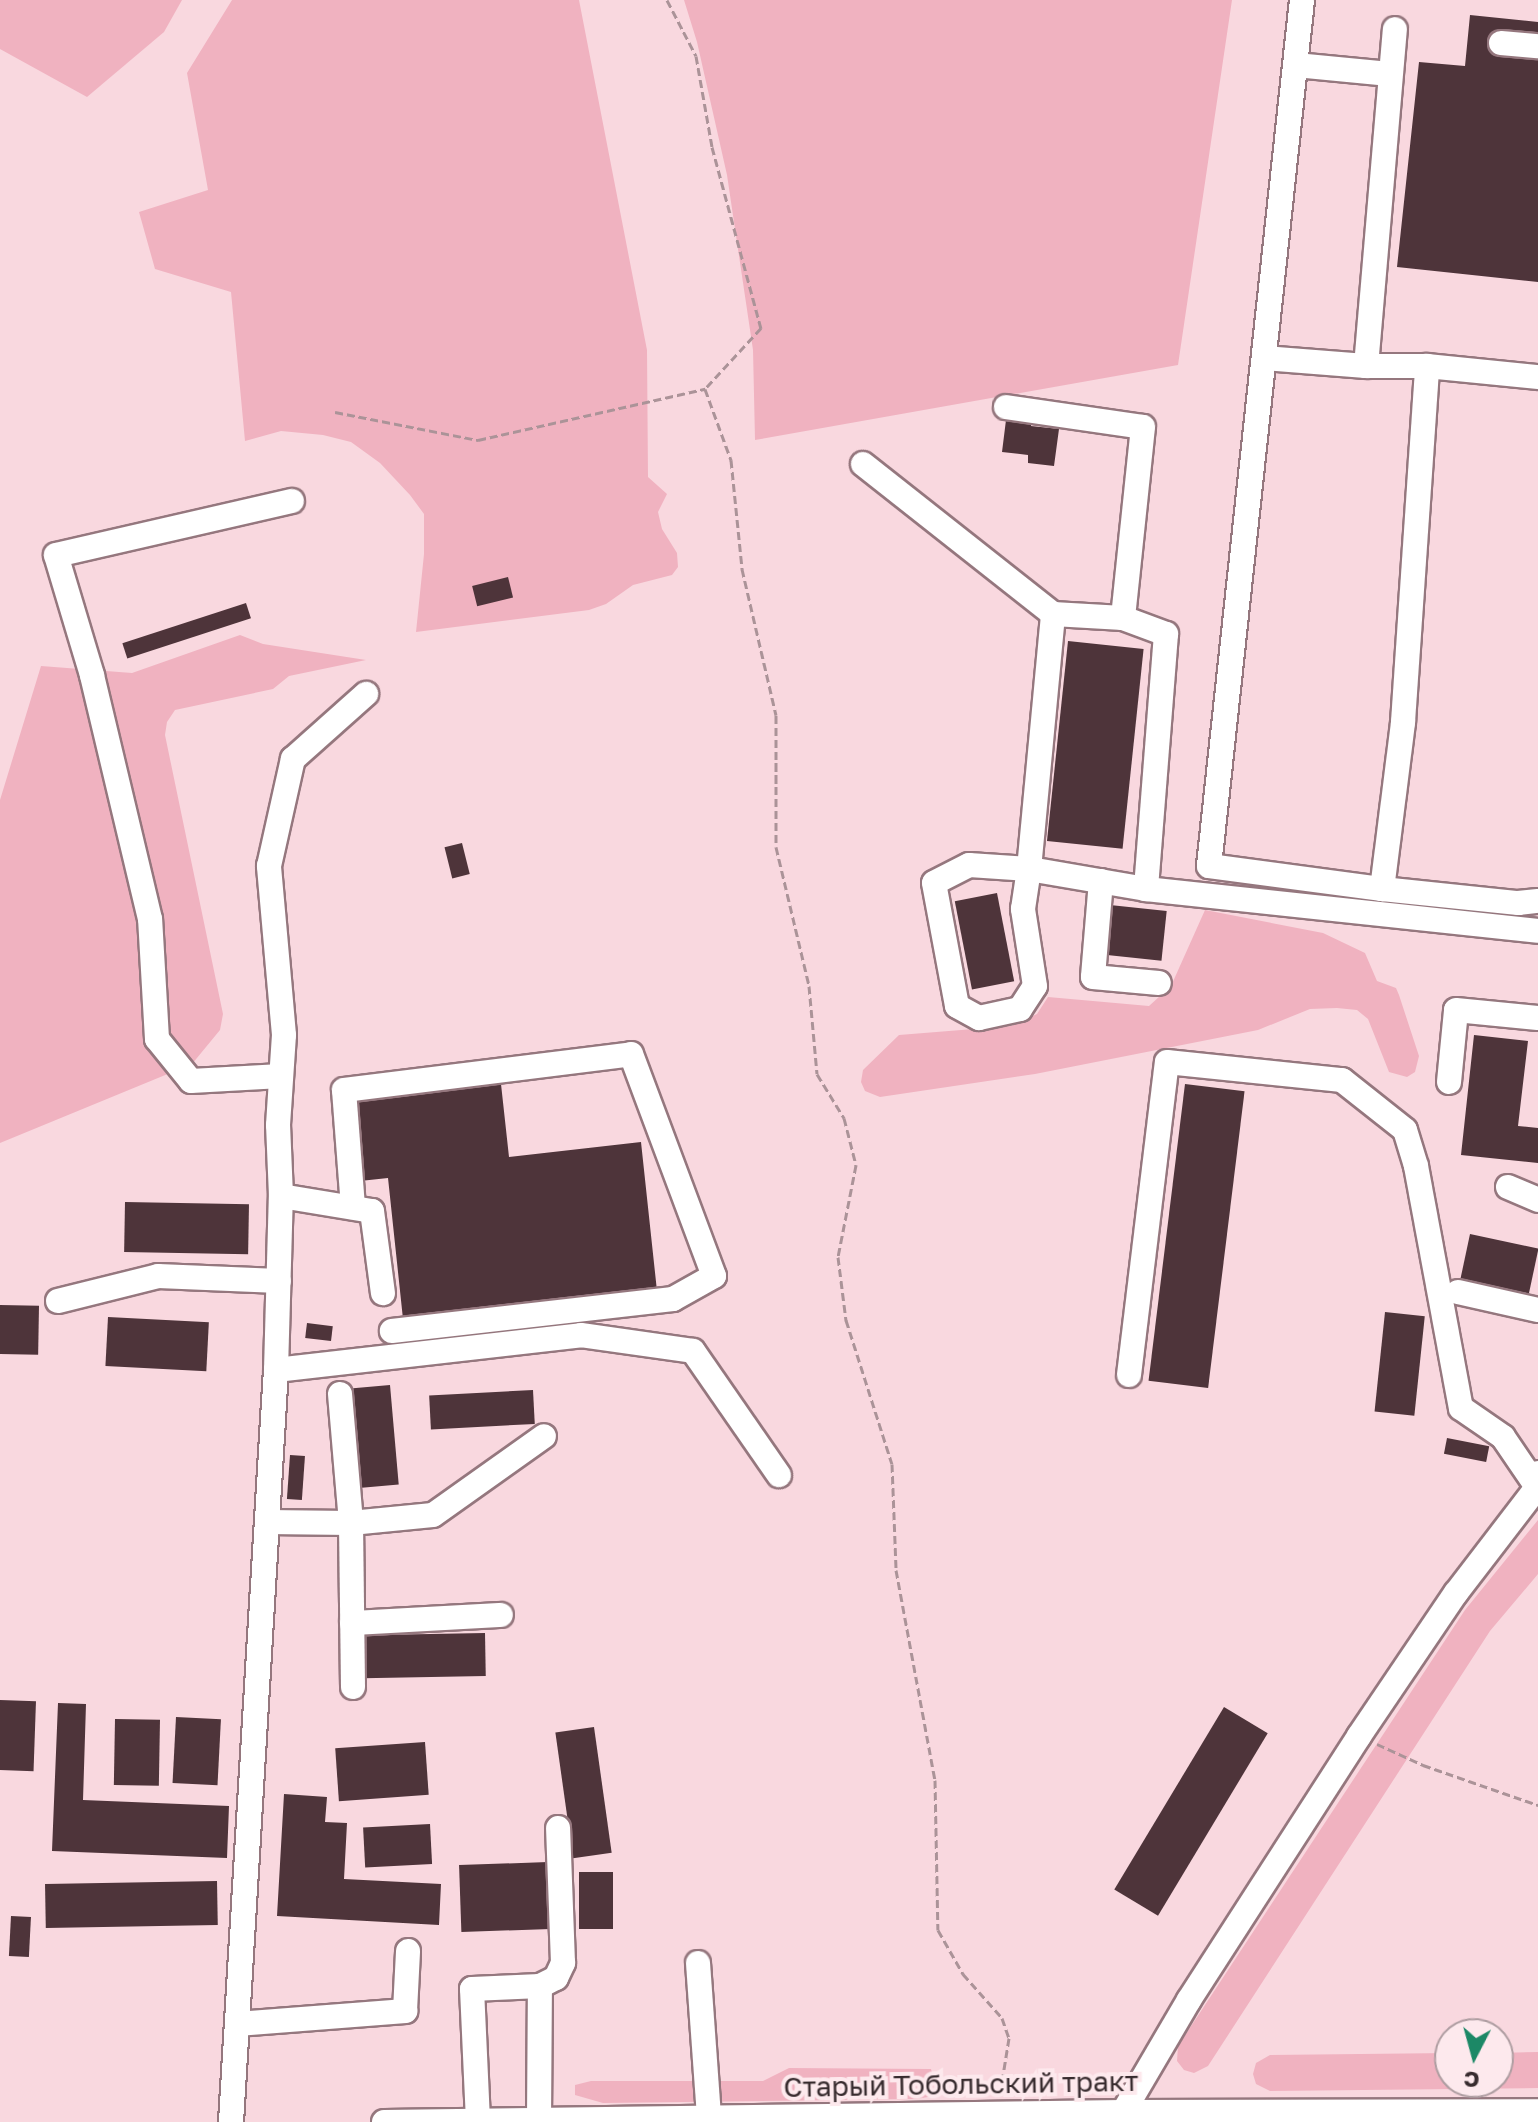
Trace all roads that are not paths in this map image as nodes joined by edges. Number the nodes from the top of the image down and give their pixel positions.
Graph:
1 (1302, 0) edge
2 (1395, 29) dead end
3 (1501, 43) dead end
4 (1538, 46) edge
5 (1296, 65) junction
6 (1390, 74) junction
7 (1264, 358) junction
8 (1366, 366) junction
9 (1427, 366) junction
10 (1538, 377) edge
11 (1006, 407) dead end
12 (863, 464) dead end
13 (292, 501) dead end
14 (1053, 614) junction
15 (1123, 618) junction
16 (366, 694) dead end
17 (1029, 869) junction
18 (1101, 881) junction
19 (1146, 889) junction
20 (1382, 889) junction
21 (1538, 901) edge
22 (1538, 931) edge
23 (1159, 983) dead end
24 (1538, 1018) edge
25 (281, 1076) junction
26 (1449, 1082) dead end
27 (1508, 1187) dead end
28 (281, 1196) junction
29 (1538, 1200) edge
30 (353, 1207) junction
31 (279, 1281) junction
32 (1458, 1292) dead end
33 (383, 1293) dead end
34 (58, 1301) dead end
35 (1538, 1310) edge
36 (392, 1331) dead end
37 (276, 1370) junction
38 (1129, 1375) dead end
39 (340, 1394) dead end
40 (544, 1436) dead end
41 (779, 1475) dead end
42 (1538, 1482) edge
43 (267, 1522) junction
44 (351, 1523) junction
45 (501, 1615) dead end
46 (352, 1623) junction
47 (353, 1687) dead end
48 (558, 1828) dead end
49 (408, 1951) dead end
50 (698, 1963) dead end
51 (540, 1986) junction
52 (237, 2024) junction
53 (1538, 2111) edge
54 (709, 2117) junction
55 (1121, 2117) edge
56 (539, 2120) junction
57 (478, 2121) edge
58 (231, 2122) edge
59 (384, 2122) edge

1 - 5 street
2 - 6 street
3 - 4 street
5 - 6 street
5 - 7 street
6 - 8 street
7 - 8 street
7 - 20 street
8 - 9 street
9 - 10 street
9 - 20 street
11 - 15 street
12 - 14 street
13 - 25 street
14 - 15 street
14 - 17 street
15 - 19 street
16 - 25 street
17 - 17 street
17 - 18 street
18 - 19 street
18 - 23 street
19 - 22 street
20 - 21 street
24 - 26 street
25 - 28 street
27 - 29 street
28 - 30 street
28 - 31 street
30 - 33 street
30 - 36 street
31 - 34 street
31 - 37 street
32 - 35 street
37 - 41 street
37 - 43 street
38 - 42 street
39 - 44 street
40 - 44 street
42 - 55 street
43 - 44 street
43 - 52 street
44 - 46 street
45 - 46 street
46 - 47 street
48 - 51 street
49 - 52 street
50 - 54 street
51 - 56 street
51 - 57 street
52 - 58 street
53 - 55 street, Старый Тобольский тракт
54 - 55 street, Старый Тобольский тракт
54 - 56 street, Старый Тобольский тракт
56 - 57 street, Старый Тобольский тракт
57 - 59 street, Старый Тобольский тракт

